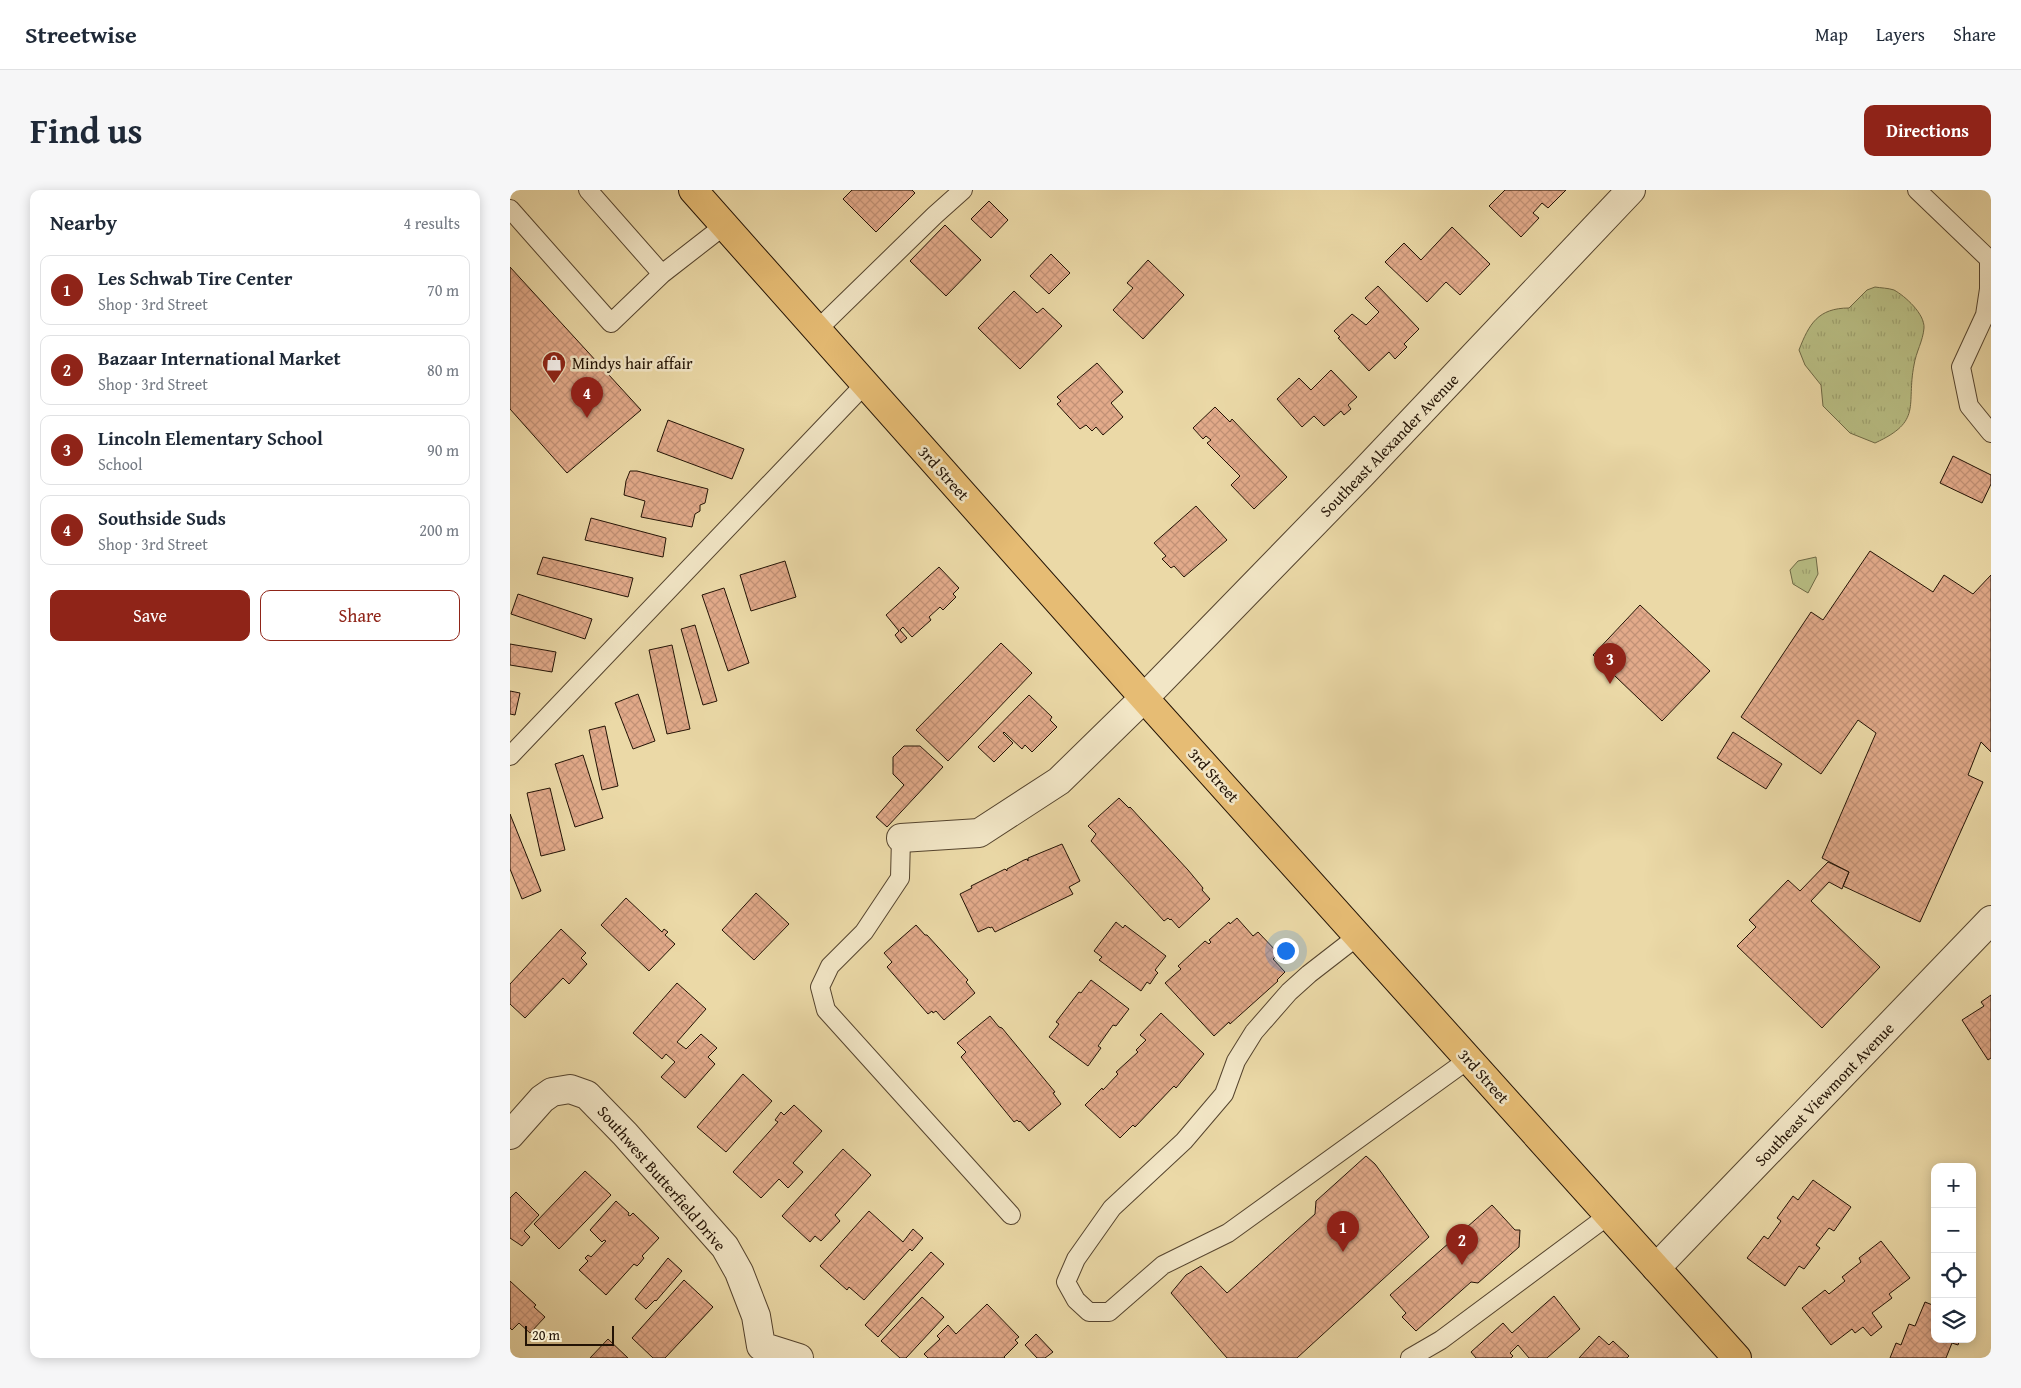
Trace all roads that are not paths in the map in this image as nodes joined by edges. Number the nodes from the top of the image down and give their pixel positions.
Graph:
1 (588, 190) edge
2 (693, 190) edge
3 (963, 190) edge
4 (1917, 190) edge
5 (1626, 192) edge
6 (510, 209) edge
7 (724, 226) junction
8 (1990, 260) edge
9 (662, 274) junction
10 (818, 330) junction
11 (865, 384) junction
12 (1991, 433) edge
13 (1144, 698) junction
14 (510, 756) edge
15 (901, 838) joint
16 (1991, 920) edge
17 (1358, 936) junction
18 (1469, 1059) junction
19 (510, 1135) edge
20 (1011, 1215) dead end
21 (1608, 1215) junction
22 (1656, 1268) junction
23 (757, 1352) edge
24 (1729, 1355) edge
25 (799, 1358) edge
26 (1410, 1358) edge

1 - 9 lane
2 - 7 highway, 3rd Street
3 - 10 lane
4 - 8 lane
5 - 13 street, Southeast Alexander Avenue
6 - 9 lane
7 - 9 lane
7 - 10 highway, 3rd Street
8 - 12 lane
10 - 11 highway, 3rd Street
11 - 13 highway, 3rd Street
11 - 14 lane
13 - 15 street, Southeast Alexander Avenue
13 - 17 highway, 3rd Street
15 - 20 lane
16 - 22 street, Southeast Viewmont Avenue
17 - 18 highway, 3rd Street
17 - 18 lane
18 - 21 highway, 3rd Street
19 - 23 street, Southwest Butterfield Drive
21 - 22 highway, 3rd Street
21 - 26 lane
22 - 24 highway, 3rd Street
23 - 25 street, Southwest Butterfield Drive

